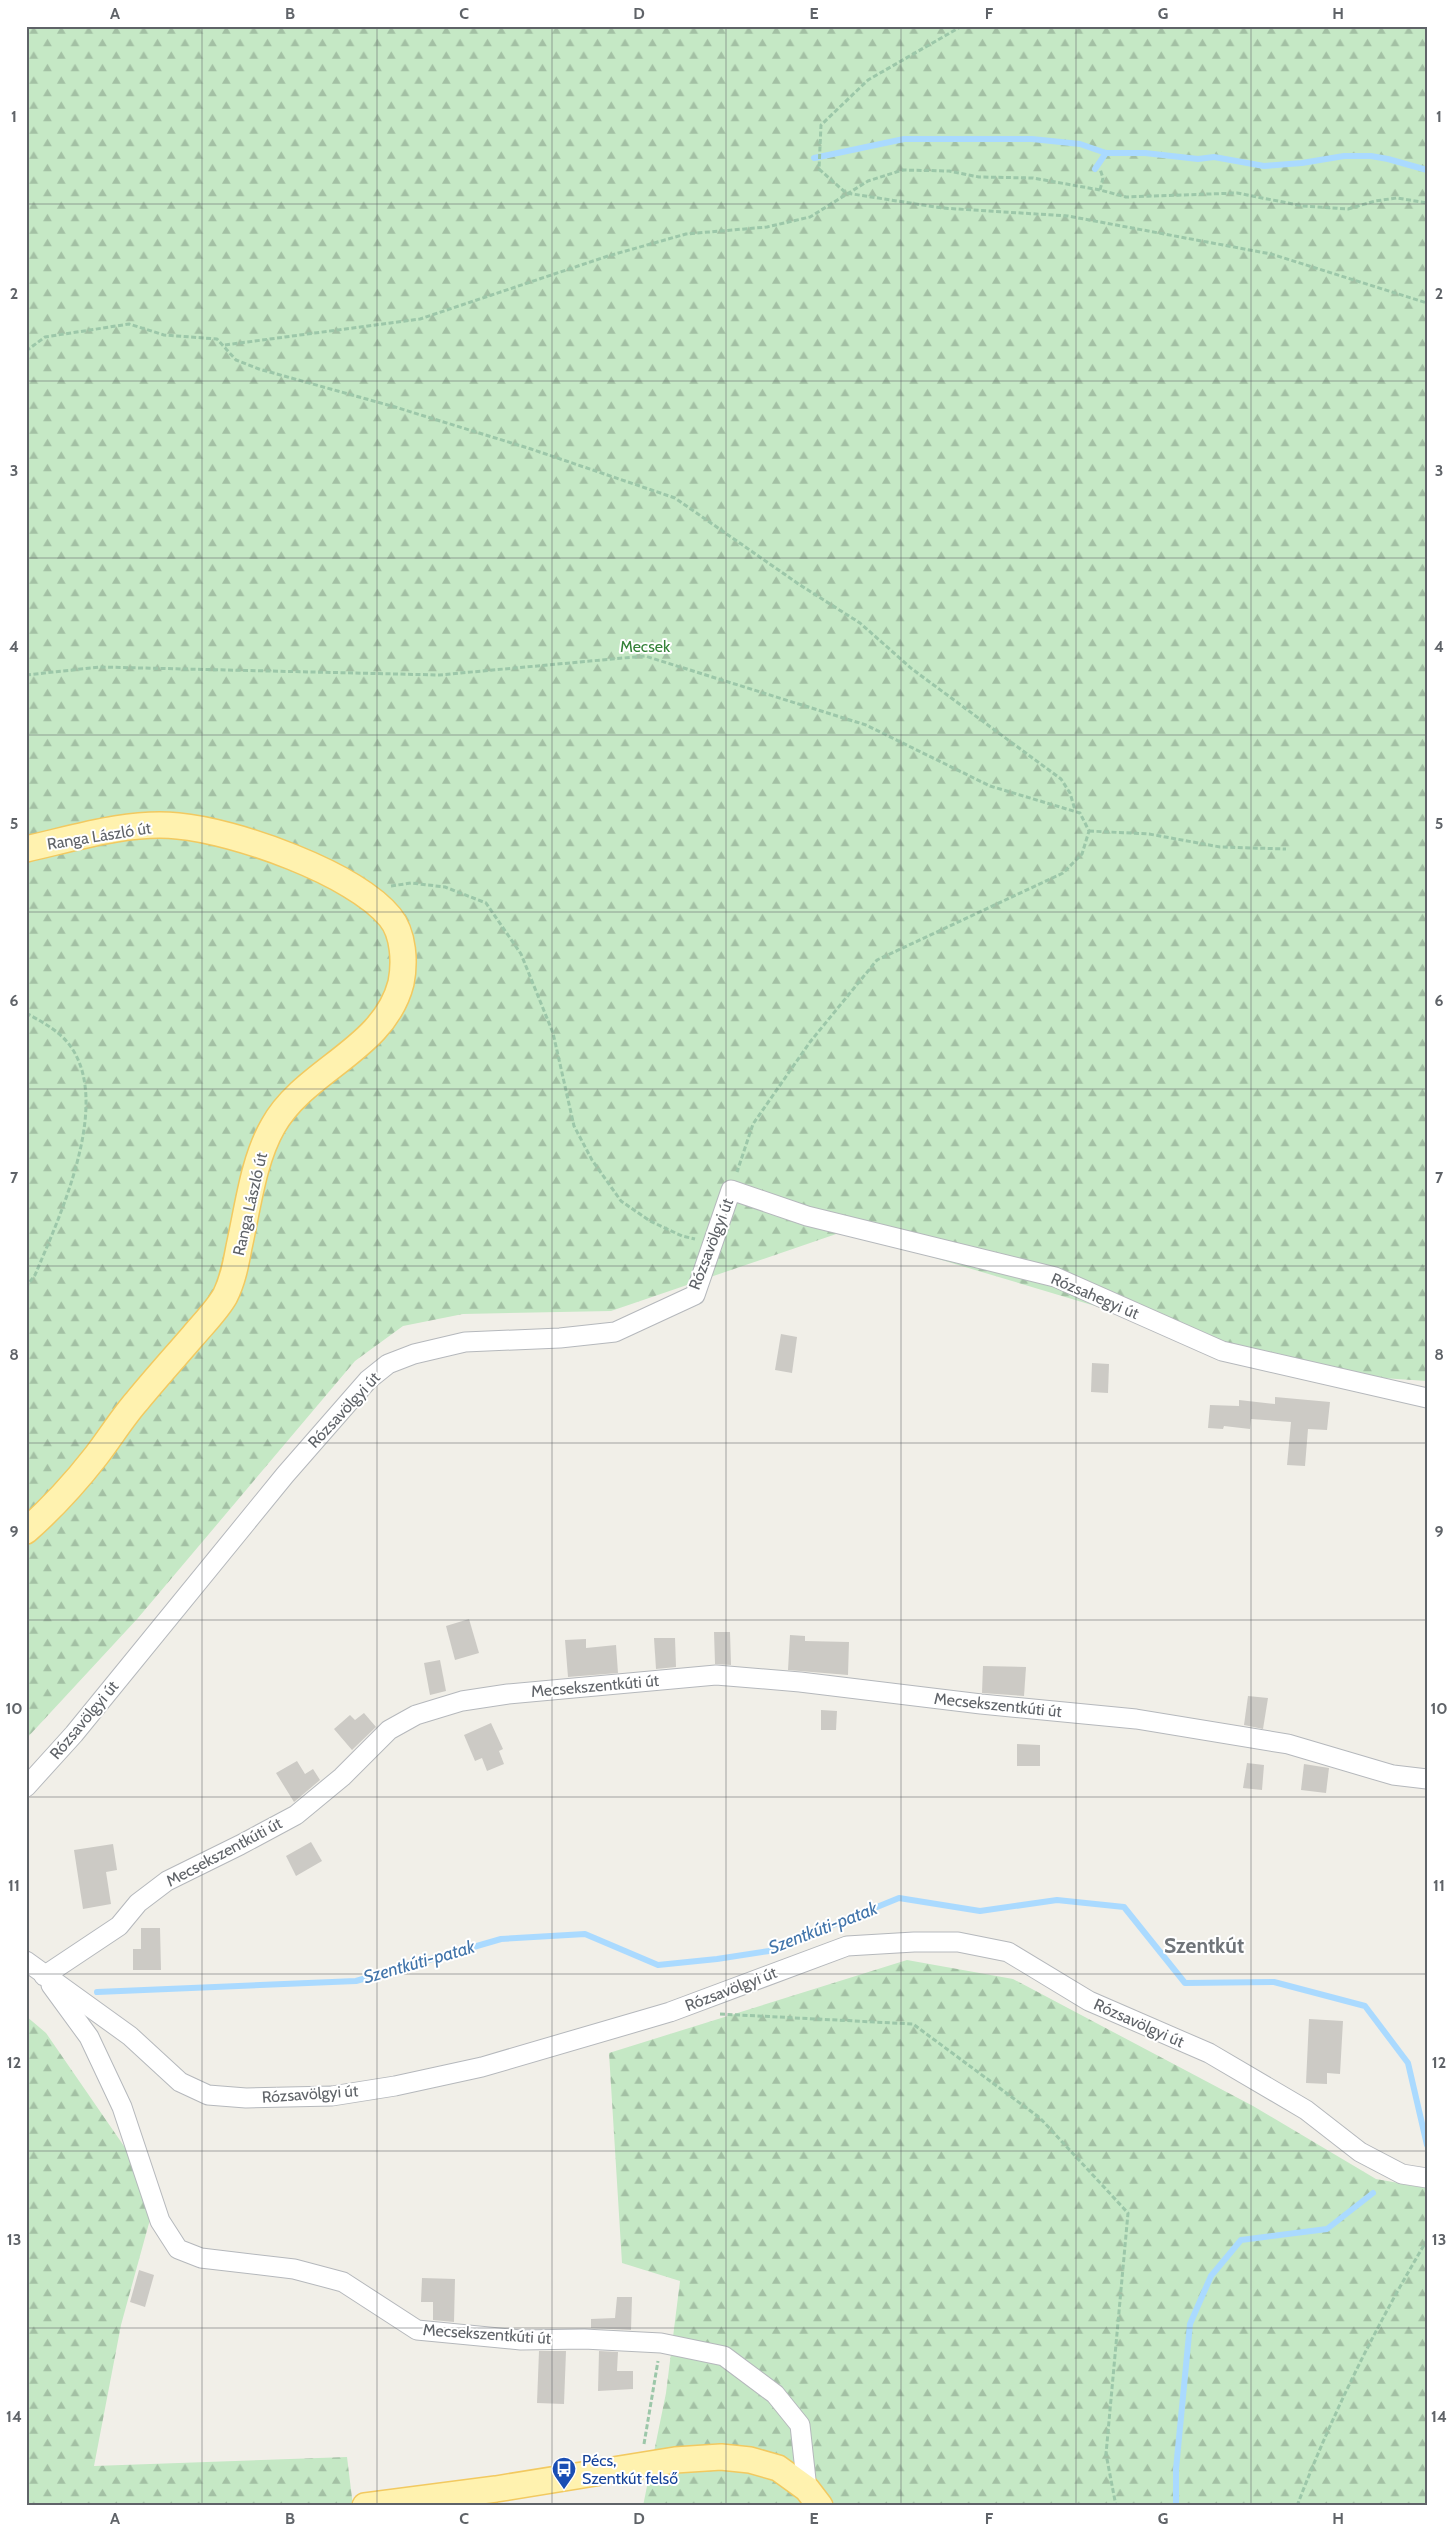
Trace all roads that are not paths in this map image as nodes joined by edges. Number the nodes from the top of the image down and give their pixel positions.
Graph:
1 (26, 849) edge
2 (732, 1190) joint
3 (1427, 1398) edge
4 (26, 1532) edge
5 (1427, 1779) edge
6 (26, 1786) edge
7 (26, 1961) edge
8 (44, 1976) junction
9 (1427, 2178) edge
10 (813, 2497) edge
11 (365, 2506) edge

1 - 4 main road, Ranga László út
2 - 3 street, Rózsahegyi út
2 - 6 street, Rózsavölgyi út
5 - 8 street, Mecsekszentkúti út
7 - 8 street, Rózsavölgyi út
8 - 9 street, Rózsavölgyi út
8 - 10 street, Mecsekszentkúti út
10 - 11 main road

